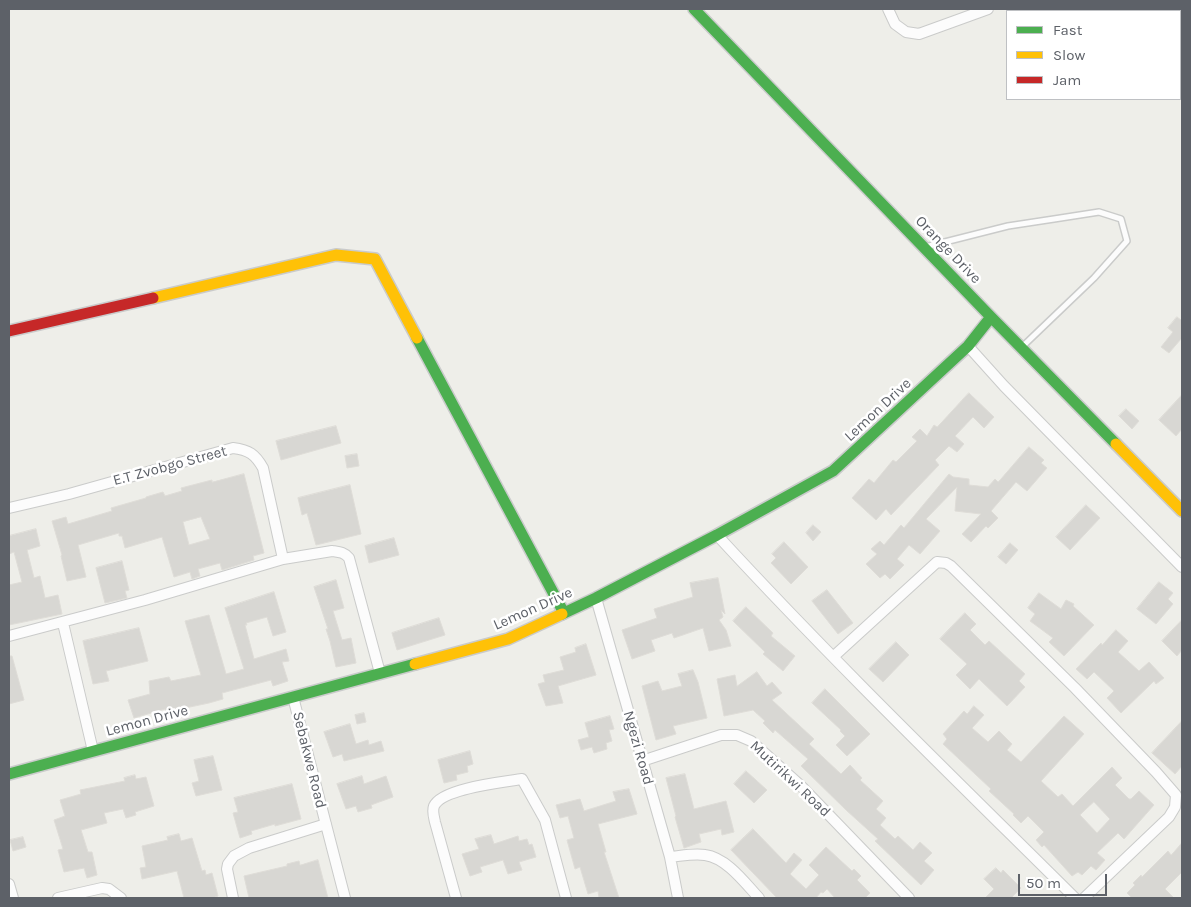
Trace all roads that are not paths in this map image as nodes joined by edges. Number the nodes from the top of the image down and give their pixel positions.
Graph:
1 (694, 9) edge
2 (888, 9) edge
3 (988, 9) edge
4 (925, 247) junction
5 (992, 316) junction
6 (9, 331) edge
7 (968, 346) junction
8 (1022, 347) junction
9 (9, 508) edge
10 (1182, 511) edge
11 (717, 535) junction
12 (283, 559) junction
13 (1182, 567) edge
14 (596, 598) junction
15 (564, 613) junction
16 (63, 623) junction
17 (9, 636) edge
18 (833, 657) junction
19 (380, 673) junction
20 (293, 697) junction
21 (94, 751) junction
22 (642, 761) junction
23 (9, 774) edge
24 (326, 824) junction
25 (670, 857) junction
26 (9, 884) edge
27 (13, 898) edge
28 (58, 898) edge
29 (121, 898) edge
30 (233, 898) edge
31 (345, 898) edge
32 (456, 898) edge
33 (566, 898) edge
34 (678, 898) edge
35 (759, 898) edge
36 (908, 898) edge
37 (1076, 898) edge
38 (1084, 898) edge

1 - 4 street, Orange Drive
2 - 3 street
4 - 5 street, Orange Drive
4 - 8 lane
5 - 7 street, Lemon Drive
5 - 8 street, Orange Drive
6 - 15 street
7 - 11 street, Lemon Drive
7 - 13 street
8 - 10 street, Orange Drive
9 - 12 street, E.T Zvobgo Street
11 - 14 street, Lemon Drive
11 - 18 street
12 - 16 street
12 - 19 street
14 - 15 street, Lemon Drive
14 - 22 street, Ngezi Road
15 - 19 street, Lemon Drive
16 - 17 street
16 - 21 street
18 - 37 street
18 - 38 street
19 - 20 street, Lemon Drive
20 - 21 street, Lemon Drive
20 - 24 street, Sebakwe Road
21 - 23 street, Lemon Drive
22 - 25 street, Ngezi Road
22 - 36 street, Mutirikwi Road
24 - 30 street, Sebakwe Road
24 - 31 street, Sebakwe Road
25 - 34 street, Ngezi Road
25 - 35 street
26 - 27 street
28 - 29 street
32 - 33 street

